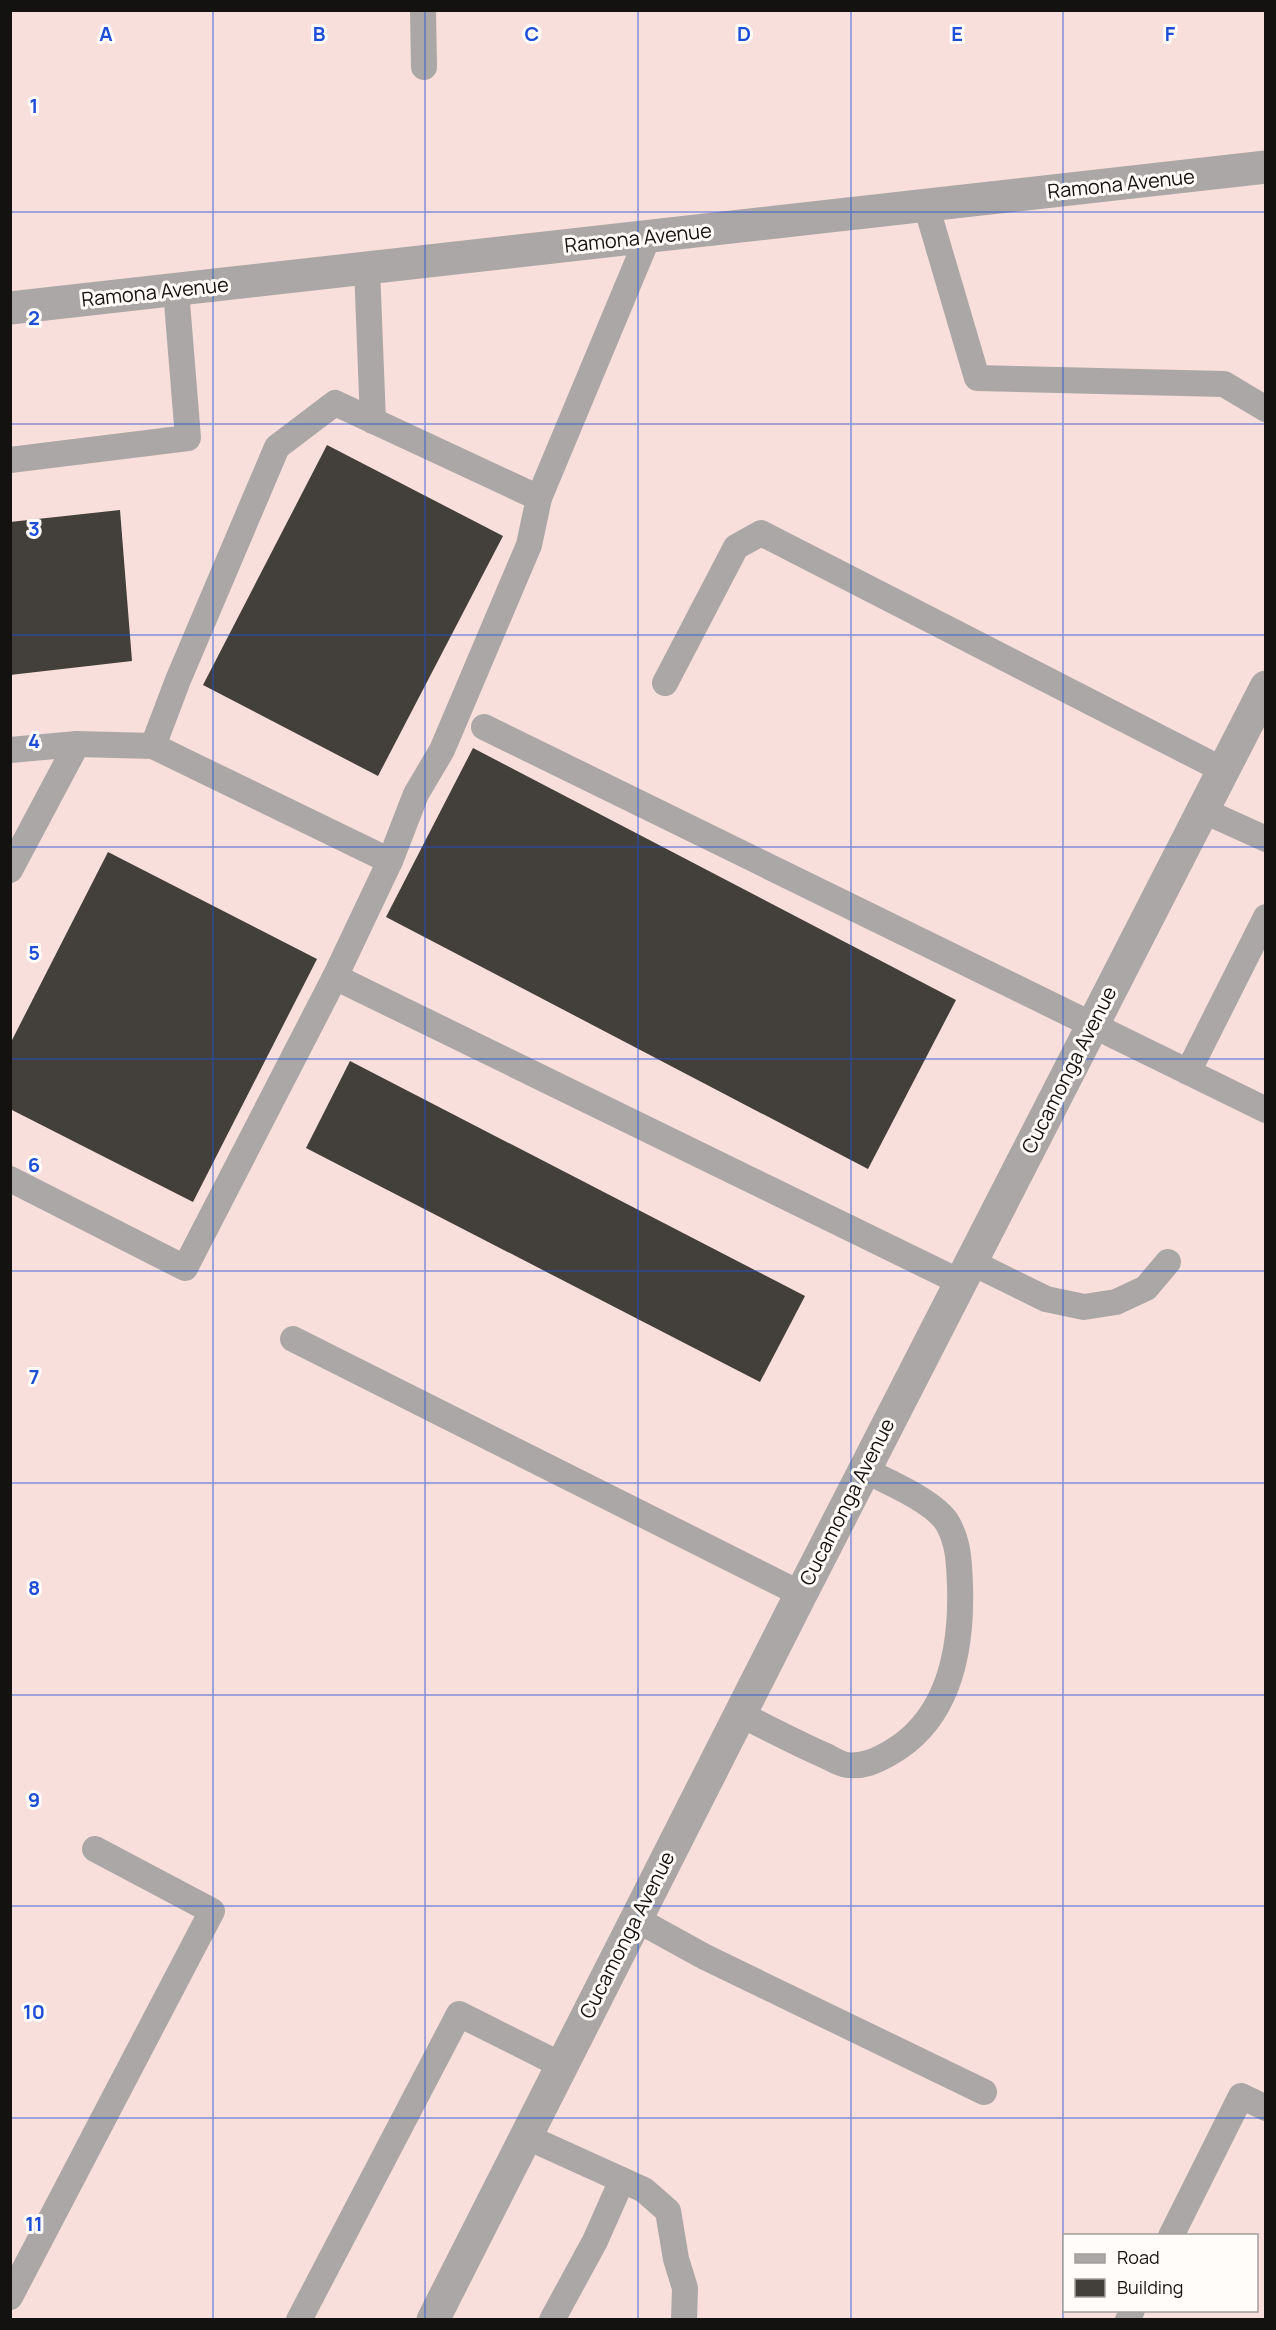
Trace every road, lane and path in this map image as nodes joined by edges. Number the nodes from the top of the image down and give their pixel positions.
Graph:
1 (423, 10) edge
2 (424, 67) dead end
3 (1266, 167) edge
4 (926, 205) junction
5 (648, 237) junction
6 (368, 268) junction
7 (176, 290) junction
8 (10, 308) edge
9 (1266, 409) edge
10 (374, 421) junction
11 (10, 460) edge
12 (539, 498) junction
13 (665, 683) dead end
14 (1266, 687) edge
15 (484, 727) dead end
16 (76, 744) junction
17 (153, 746) junction
18 (10, 750) edge
19 (1222, 770) junction
20 (1202, 810) junction
21 (1266, 839) edge
22 (390, 861) junction
23 (10, 870) edge
24 (1266, 917) edge
25 (335, 977) junction
26 (1093, 1024) junction
27 (1188, 1072) junction
28 (1266, 1110) edge
29 (10, 1179) edge
30 (1168, 1262) dead end
31 (965, 1272) junction
32 (293, 1339) dead end
33 (864, 1470) junction
34 (801, 1594) junction
35 (740, 1714) junction
36 (94, 1849) dead end
37 (636, 1919) junction
38 (561, 2065) junction
39 (984, 2092) dead end
40 (1266, 2108) edge
41 (525, 2136) junction
42 (622, 2180) junction
43 (1172, 2234) edge
44 (10, 2297) edge
45 (299, 2319) edge
46 (433, 2319) edge
47 (552, 2319) edge
48 (684, 2319) edge

1 - 2 lane
3 - 4 street, Ramona Avenue
4 - 5 street, Ramona Avenue
4 - 9 lane
5 - 6 street, Ramona Avenue
5 - 12 lane
6 - 7 street, Ramona Avenue
6 - 10 lane
7 - 8 street, Ramona Avenue
7 - 11 lane
10 - 12 lane
10 - 17 lane
12 - 22 lane
13 - 19 lane
14 - 19 street, Cucamonga Avenue
15 - 26 lane
16 - 17 lane
16 - 18 lane
16 - 23 lane
17 - 22 lane
19 - 20 street, Cucamonga Avenue
20 - 21 lane
20 - 26 street, Cucamonga Avenue
22 - 25 lane
24 - 27 lane
25 - 29 lane
25 - 31 lane
26 - 27 lane
26 - 31 street, Cucamonga Avenue
27 - 28 lane
30 - 31 lane
31 - 33 street, Cucamonga Avenue
32 - 34 lane
33 - 34 street, Cucamonga Avenue
33 - 35 lane
34 - 35 street, Cucamonga Avenue
35 - 37 street, Cucamonga Avenue
36 - 44 lane
37 - 38 street, Cucamonga Avenue
37 - 39 lane
38 - 41 street, Cucamonga Avenue
38 - 45 lane
40 - 43 lane
41 - 42 lane
41 - 46 street, Cucamonga Avenue
42 - 47 lane
42 - 48 lane

